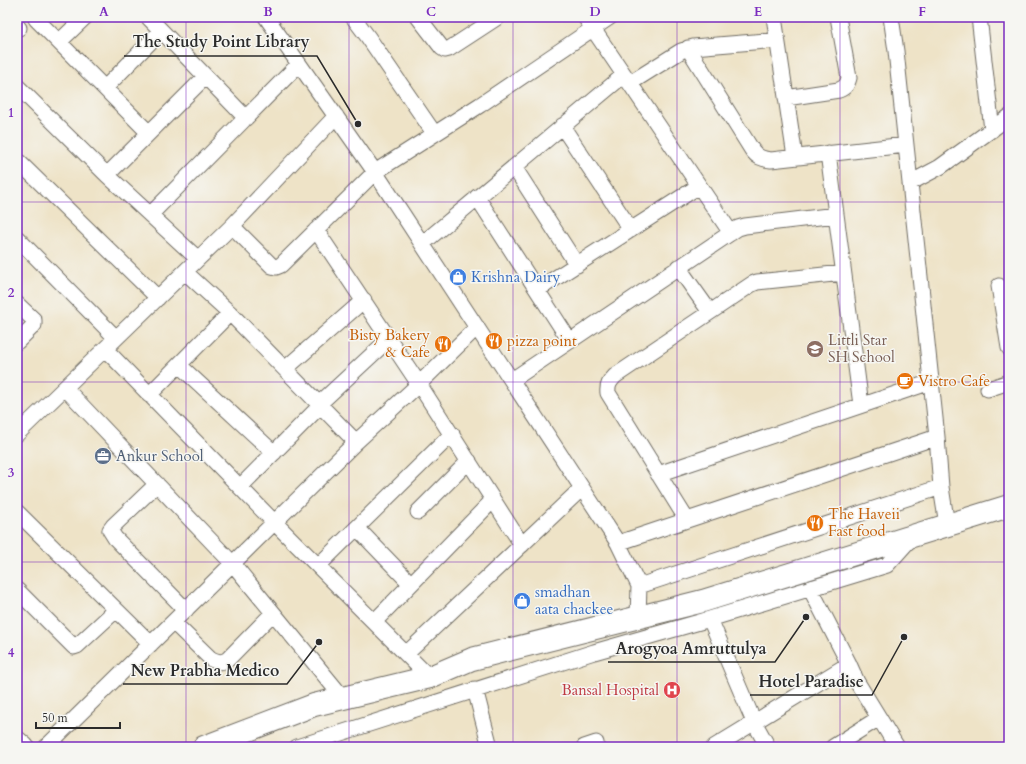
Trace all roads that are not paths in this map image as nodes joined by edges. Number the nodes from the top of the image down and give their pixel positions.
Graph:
1 (85, 17) edge
2 (148, 17) edge
3 (266, 17) edge
4 (353, 17) edge
5 (418, 17) edge
6 (498, 17) edge
7 (610, 17) edge
8 (774, 17) edge
9 (838, 17) edge
10 (891, 17) edge
11 (979, 17) edge
12 (36, 19) dead end
13 (589, 23) edge
14 (161, 31) junction
15 (778, 40) junction
16 (59, 42) junction
17 (688, 48) junction
18 (299, 64) junction
19 (205, 77) junction
20 (627, 79) junction
21 (17, 86) edge
22 (104, 88) junction
23 (786, 98) junction
24 (336, 116) junction
25 (1009, 117) edge
26 (246, 118) junction
27 (562, 126) junction
28 (992, 130) junction
29 (149, 133) junction
30 (434, 134) junction
31 (906, 145) junction
32 (828, 153) junction
33 (795, 157) junction
34 (17, 160) edge
35 (514, 167) junction
36 (375, 172) junction
37 (107, 175) junction
38 (910, 183) junction
39 (699, 186) junction
40 (477, 197) junction
41 (150, 215) junction
42 (836, 215) junction
43 (232, 226) junction
44 (316, 230) junction
45 (631, 230) junction
46 (731, 232) junction
47 (17, 238) edge
48 (422, 244) junction
49 (198, 259) junction
50 (577, 265) junction
51 (678, 267) junction
52 (185, 272) junction
53 (843, 273) junction
54 (999, 286) dead end
55 (537, 290) junction
56 (158, 298) junction
57 (364, 300) junction
58 (17, 304) edge
59 (710, 312) junction
60 (230, 313) junction
61 (477, 327) junction
62 (116, 338) junction
63 (390, 339) junction
64 (570, 341) junction
65 (17, 342) edge
66 (1009, 348) edge
67 (105, 349) junction
68 (179, 365) junction
69 (285, 369) junction
70 (512, 380) junction
71 (931, 382) junction
72 (1009, 382) edge
73 (419, 384) junction
74 (65, 388) junction
75 (988, 389) dead end
76 (149, 395) junction
77 (320, 405) junction
78 (861, 406) junction
79 (17, 434) edge
80 (452, 434) junction
81 (937, 437) junction
82 (356, 442) junction
83 (274, 453) junction
84 (469, 461) junction
85 (658, 474) junction
86 (157, 484) junction
87 (240, 487) junction
88 (941, 487) junction
89 (582, 488) junction
90 (493, 500) junction
91 (1009, 506) edge
92 (17, 512) edge
93 (418, 512) dead end
94 (687, 520) junction
95 (274, 522) junction
96 (947, 525) junction
97 (357, 528) junction
98 (914, 535) junction
99 (618, 543) junction
100 (522, 545) junction
101 (233, 564) junction
102 (318, 566) junction
103 (411, 584) junction
104 (639, 586) junction
105 (810, 588) junction
106 (17, 590) edge
107 (116, 610) junction
108 (186, 610) junction
109 (274, 613) junction
110 (638, 617) junction
111 (710, 619) junction
112 (173, 622) junction
113 (374, 622) junction
114 (151, 644) junction
115 (406, 654) junction
116 (849, 664) junction
117 (424, 672) dead end
118 (475, 690) junction
119 (344, 699) junction
120 (879, 718) junction
121 (754, 722) junction
122 (17, 741) edge
123 (316, 744) edge
124 (24, 747) edge
125 (46, 747) edge
126 (204, 747) edge
127 (297, 747) edge
128 (490, 747) edge
129 (714, 747) edge
130 (768, 747) edge
131 (833, 747) edge
132 (898, 747) edge

1 - 16 street
2 - 14 street
3 - 18 street
4 - 30 street
5 - 6 street
7 - 13 street
8 - 15 street
9 - 23 street
10 - 31 street
11 - 28 street
12 - 16 street
13 - 20 street
13 - 30 street
14 - 19 street
14 - 22 street
15 - 17 street
15 - 23 street
16 - 22 street
17 - 20 street
17 - 33 street
18 - 24 street
18 - 26 street
19 - 26 street
19 - 29 street
20 - 27 street
20 - 39 street
21 - 37 street
22 - 29 street
23 - 33 street
24 - 36 street
24 - 43 street
25 - 28 street
26 - 41 street
27 - 35 street
27 - 45 street
28 - 38 street
29 - 37 street
30 - 36 street
31 - 32 street
31 - 38 street
32 - 33 street
32 - 42 street
34 - 56 street
35 - 40 street
35 - 50 street
36 - 44 street
36 - 48 street
37 - 41 street
38 - 71 street
39 - 45 street
39 - 46 street
40 - 48 street
40 - 55 street
41 - 49 street
42 - 46 street
42 - 53 street
43 - 44 street
43 - 49 street
44 - 57 street
45 - 50 street
46 - 51 street
47 - 62 street
48 - 61 street
49 - 52 street
50 - 55 street
51 - 59 street
51 - 64 street
52 - 56 street
52 - 60 street
53 - 59 street
53 - 78 street
54 - 66 street
55 - 64 street
56 - 62 street
57 - 63 street
57 - 69 street
58 - 65 street
59 - 85 street
60 - 68 street
60 - 69 street
61 - 70 street
61 - 73 street
62 - 67 street
63 - 73 street
63 - 77 street
64 - 70 street
67 - 74 street
67 - 76 street
68 - 76 street
68 - 83 street
69 - 77 street
70 - 89 street
71 - 78 street
71 - 81 street
72 - 75 street
73 - 80 street
73 - 82 street
74 - 79 street
74 - 86 street
76 - 87 street
77 - 82 street
77 - 83 street
78 - 85 street
80 - 84 street
80 - 97 street
81 - 88 street
81 - 94 street
82 - 95 street
83 - 87 street
84 - 90 street
84 - 93 street
85 - 94 street
86 - 101 street
86 - 108 street
87 - 95 street
88 - 96 street
88 - 104 street
89 - 99 street
89 - 100 street
90 - 100 street
90 - 103 street
91 - 96 highway
92 - 107 street
94 - 99 street
95 - 101 street
95 - 102 street
96 - 98 highway
97 - 102 street
97 - 103 street
98 - 105 street
98 - 110 highway
99 - 104 street
100 - 115 street
101 - 108 street
101 - 109 street
102 - 113 street
103 - 113 street
104 - 110 street
105 - 111 street
105 - 116 street
106 - 107 street
107 - 114 street
108 - 112 street
109 - 112 street
109 - 119 street
110 - 119 highway
111 - 118 street
111 - 121 street
112 - 114 street
113 - 115 street
114 - 125 street
115 - 117 street
116 - 120 street
116 - 121 street
118 - 123 street
118 - 128 street
119 - 126 highway
120 - 131 street
120 - 132 street
121 - 129 street
121 - 130 street
122 - 124 main road
123 - 127 street

